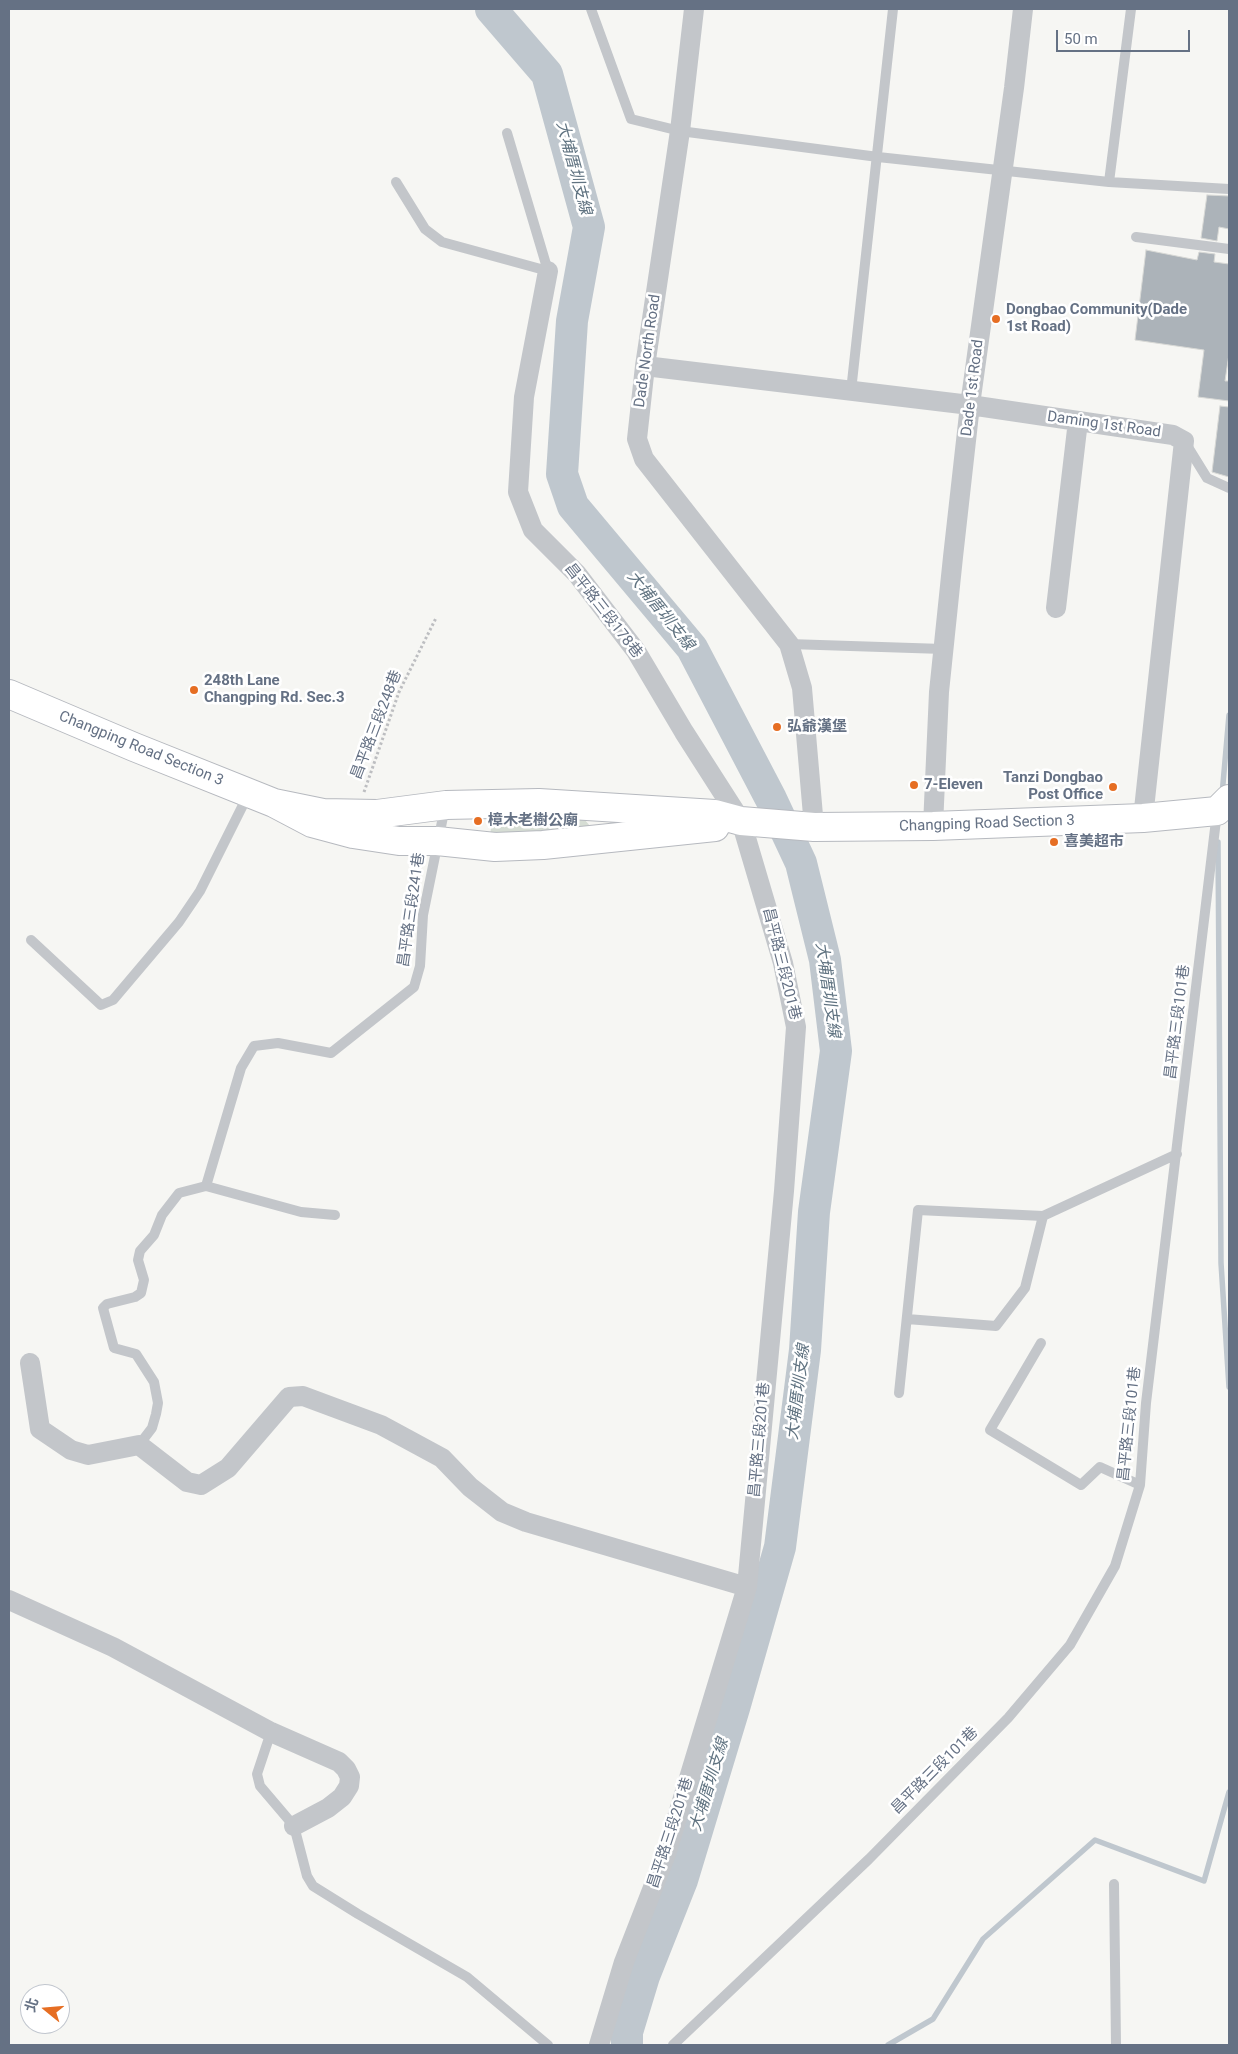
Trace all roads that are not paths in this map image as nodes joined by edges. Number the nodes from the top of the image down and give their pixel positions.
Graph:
1 (591, 9) edge
2 (694, 9) edge
3 (893, 9) edge
4 (1023, 9) edge
5 (1131, 9) edge
6 (680, 131) junction
7 (507, 132) dead end
8 (878, 156) junction
9 (1002, 170) junction
10 (396, 182) dead end
11 (1109, 182) junction
12 (1229, 190) edge
13 (1136, 237) dead end
14 (1229, 249) edge
15 (548, 271) junction
16 (645, 366) junction
17 (851, 391) junction
18 (970, 405) junction
19 (1078, 421) junction
20 (1184, 441) junction
21 (1229, 488) edge
22 (1056, 608) dead end
23 (789, 644) junction
24 (943, 649) junction
25 (9, 694) edge
26 (261, 798) junction
27 (1223, 805) edge
28 (446, 806) junction
29 (1143, 818) junction
30 (741, 821) junction
31 (933, 826) junction
32 (814, 827) junction
33 (437, 841) junction
34 (30, 940) dead end
35 (1176, 1154) junction
36 (206, 1186) junction
37 (335, 1215) dead end
38 (1043, 1216) junction
39 (907, 1319) junction
40 (1041, 1343) dead end
41 (30, 1363) dead end
42 (899, 1393) dead end
43 (139, 1445) junction
44 (1140, 1485) junction
45 (747, 1586) junction
46 (9, 1600) edge
47 (271, 1732) junction
48 (294, 1826) junction
49 (1114, 1884) dead end
50 (548, 2045) edge
51 (599, 2045) edge
52 (673, 2045) edge
53 (1116, 2045) edge

1 - 6 lane
2 - 6 street, Dade North Road
3 - 8 lane
4 - 9 street, Dade 1st Road
5 - 11 lane
6 - 8 lane
6 - 16 street, Dade North Road
7 - 15 lane
8 - 9 lane
8 - 17 lane
9 - 11 lane
9 - 18 street, Dade 1st Road
10 - 15 lane
11 - 12 lane
13 - 14 lane
15 - 30 street, 昌平路三段178巷
16 - 17 street, Daming 1st Road
16 - 23 street, Dade North Road
17 - 18 street, Daming 1st Road
18 - 19 street, Daming 1st Road
18 - 24 street, Dade 1st Road
19 - 20 street, Daming 1st Road
19 - 22 street
20 - 21 lane
20 - 29 street
23 - 24 lane
23 - 32 street
24 - 31 street, Dade 1st Road
25 - 26 street, Changping Road Section 3
26 - 28 street, Changping Road Section 3
26 - 33 street, Changping Road Section 3
26 - 34 lane
27 - 29 street, Changping Road Section 3
27 - 35 lane, 昌平路三段101巷
28 - 30 street, Changping Road Section 3
28 - 33 lane, 昌平路三段241巷
29 - 31 street, Changping Road Section 3
30 - 32 street, Changping Road Section 3
30 - 33 street, Changping Road Section 3
30 - 45 street, 昌平路三段201巷
31 - 32 street, Changping Road Section 3
33 - 36 lane, 昌平路三段241巷
35 - 38 lane
35 - 44 lane, 昌平路三段101巷
36 - 37 lane
36 - 43 lane
38 - 39 lane
38 - 39 lane
39 - 42 lane
40 - 44 lane
41 - 43 street
43 - 45 street
44 - 52 lane, 昌平路三段101巷
45 - 51 street, 昌平路三段201巷
46 - 47 street
47 - 48 lane
47 - 48 street
48 - 50 lane
49 - 53 lane

